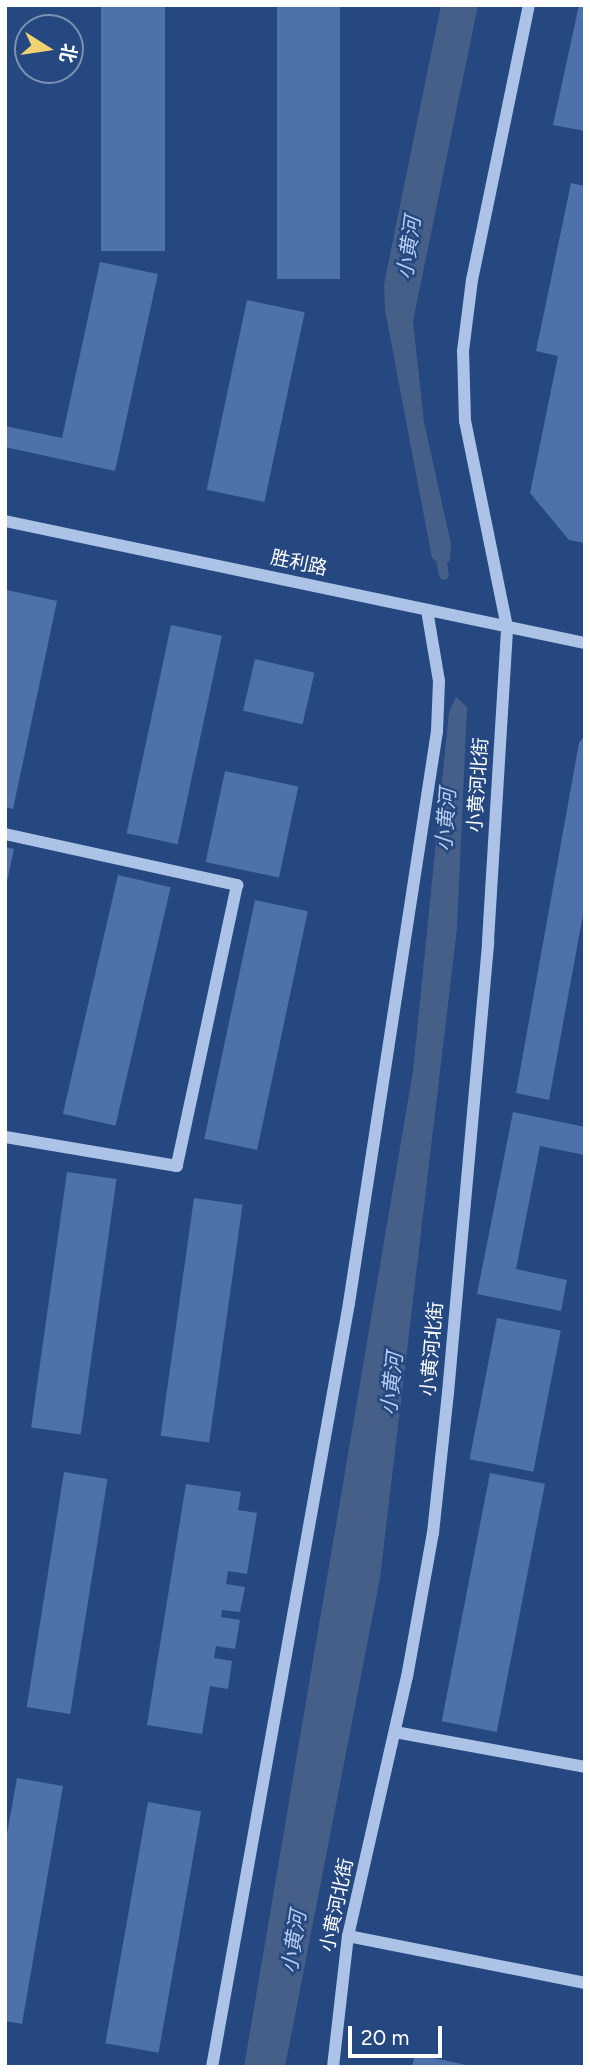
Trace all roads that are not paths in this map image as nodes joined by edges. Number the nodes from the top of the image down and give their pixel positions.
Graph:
1 (529, 5) edge
2 (5, 521) edge
3 (427, 610) junction
4 (507, 627) junction
5 (585, 643) edge
6 (5, 834) edge
7 (5, 1137) edge
8 (395, 1732) junction
9 (585, 1767) edge
10 (348, 1936) junction
11 (585, 1983) edge
12 (212, 2067) edge
13 (333, 2067) edge

1 - 4 street, 小黄河北街
2 - 3 street, 胜利路
3 - 4 street, 胜利路
3 - 12 street
4 - 5 street, 胜利路
4 - 8 street, 小黄河北街
6 - 7 street
8 - 9 street
8 - 10 street, 小黄河北街
10 - 11 street
10 - 13 street, 小黄河北街

